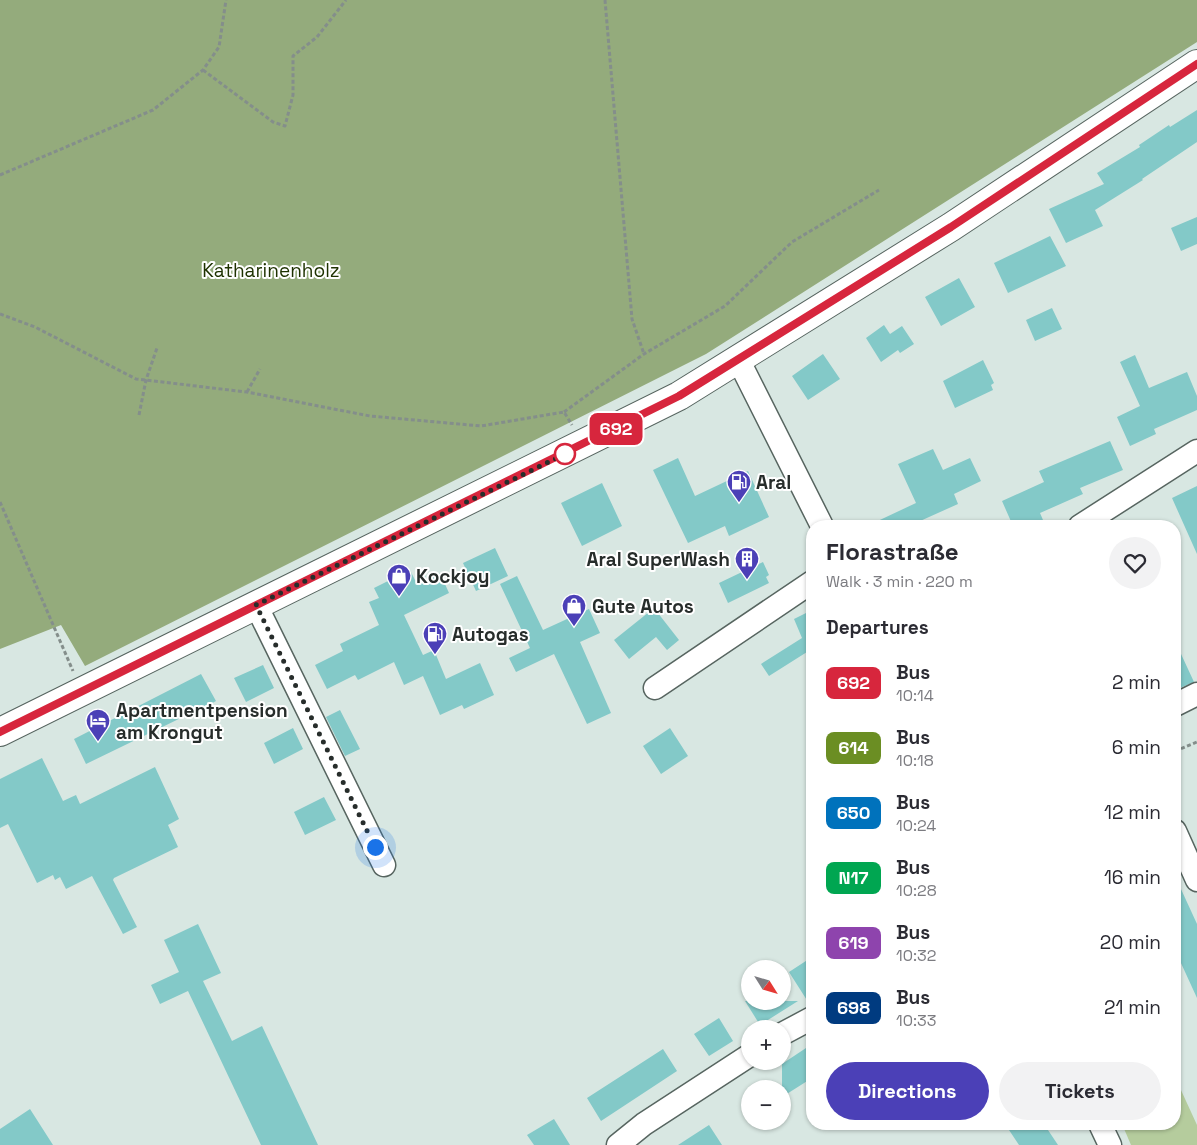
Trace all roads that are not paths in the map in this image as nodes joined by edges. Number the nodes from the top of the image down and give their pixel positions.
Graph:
1 (1197, 64) edge
2 (739, 361) junction
3 (1197, 451) edge
4 (819, 520) edge
5 (1089, 520) edge
6 (806, 586) edge
7 (256, 605) junction
8 (655, 688) dead end
9 (1197, 694) edge
10 (1181, 702) edge
11 (0, 732) edge
12 (1181, 844) edge
13 (384, 865) dead end
14 (1195, 872) edge
15 (806, 1021) edge
16 (791, 1029) edge
17 (741, 1061) edge
18 (1103, 1130) edge
19 (618, 1145) edge
20 (1110, 1145) edge

1 - 2 main road
2 - 4 street
2 - 7 main road
3 - 5 street
6 - 8 street
7 - 11 main road
7 - 13 street
9 - 10 street
12 - 14 street
15 - 16 street
17 - 19 street
18 - 20 street

